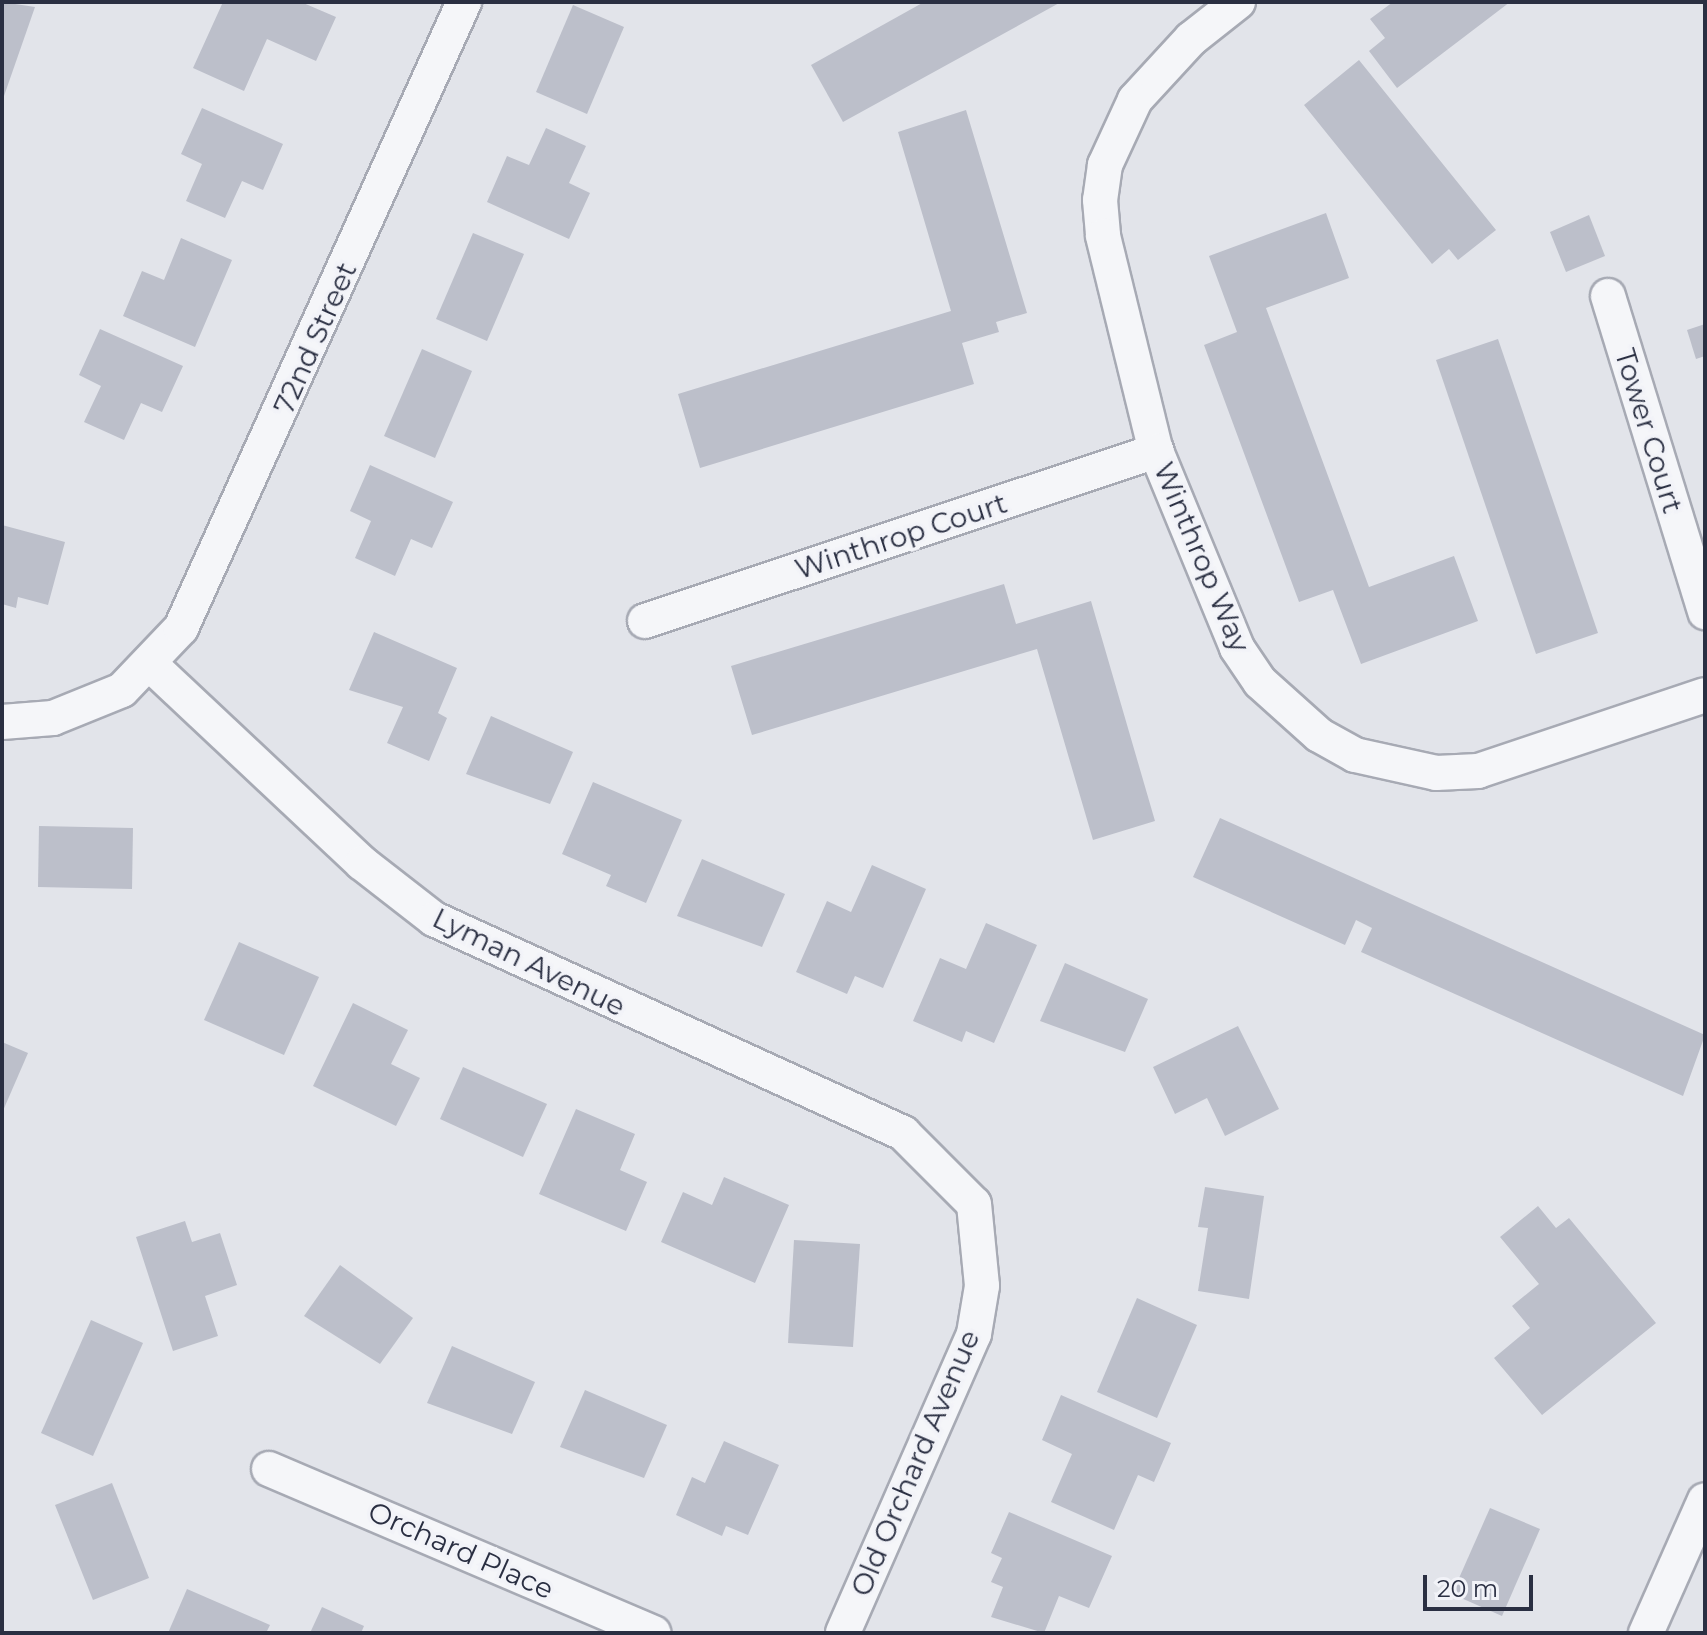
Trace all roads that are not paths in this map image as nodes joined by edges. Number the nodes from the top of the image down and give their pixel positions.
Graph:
1 (464, 2) edge
2 (1238, 2) edge
3 (1608, 296) dead end
4 (1156, 451) junction
5 (1705, 612) edge
6 (645, 621) dead end
7 (151, 665) junction
8 (1705, 695) edge
9 (2, 722) edge
10 (969, 1199) joint
11 (269, 1469) dead end
12 (1705, 1500) edge
13 (653, 1633) edge
14 (843, 1633) edge
15 (1646, 1633) edge

1 - 7 street, 72nd Street
2 - 4 street, Winthrop Way
3 - 5 street, Tower Court
4 - 6 street, Winthrop Court
4 - 8 street, Winthrop Way
7 - 9 street
7 - 10 street, Lyman Avenue
10 - 14 street, Old Orchard Avenue
11 - 13 street, Orchard Place
12 - 15 street

